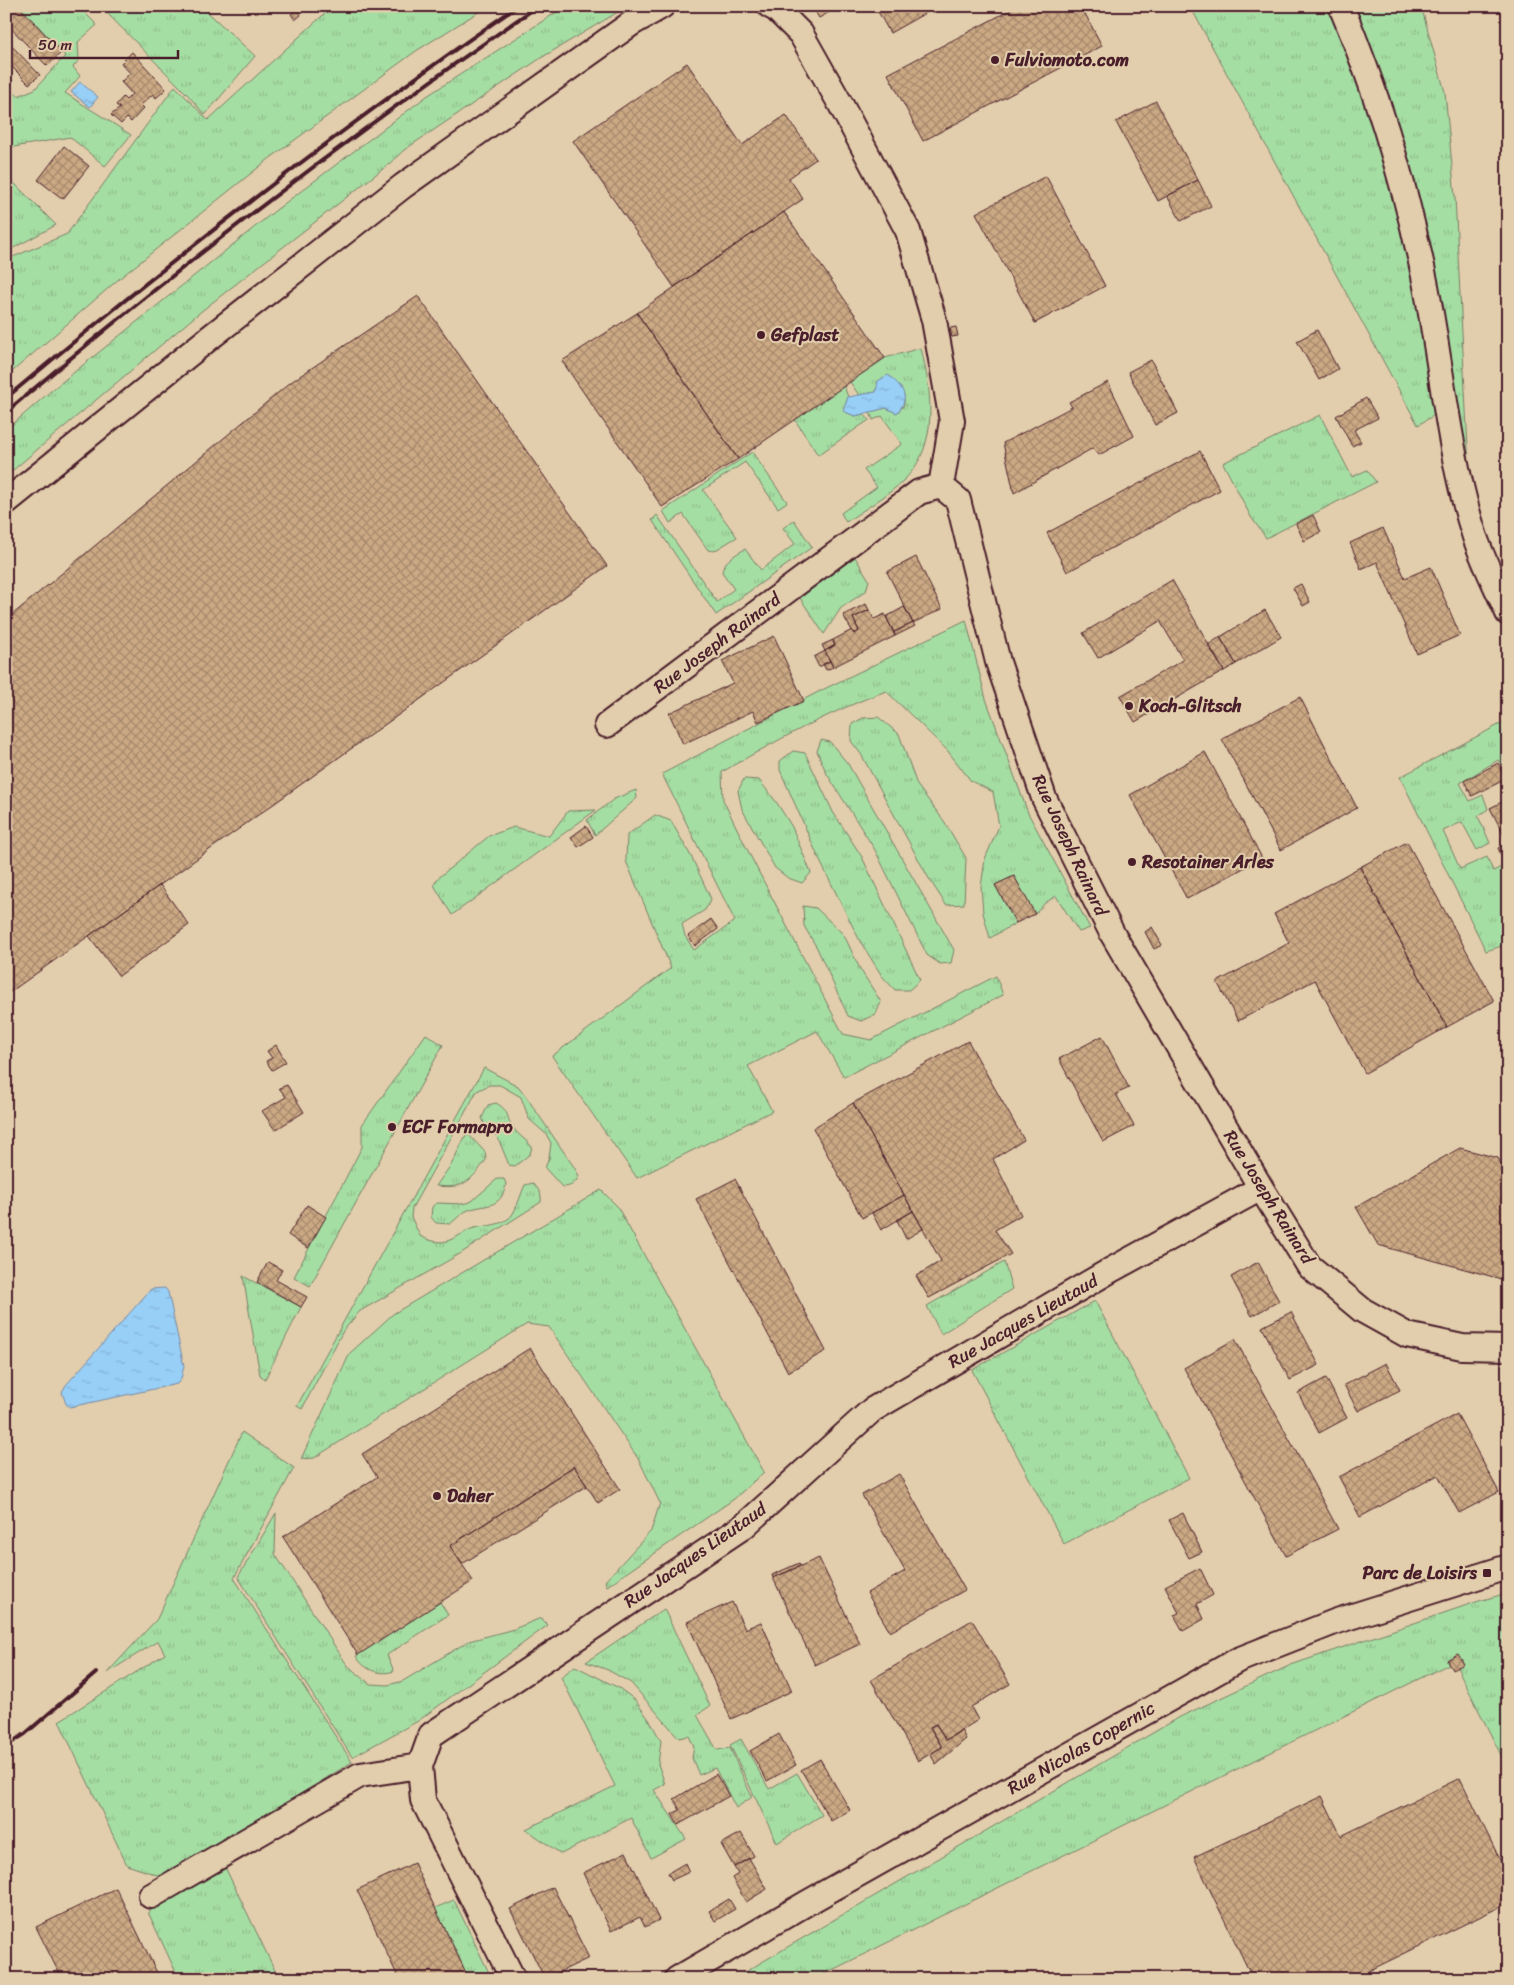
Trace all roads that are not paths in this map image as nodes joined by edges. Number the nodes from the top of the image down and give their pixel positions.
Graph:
1 (662, 6) edge
2 (770, 6) edge
3 (1341, 6) edge
4 (941, 486) junction
5 (6, 502) edge
6 (1508, 613) edge
7 (607, 725) dead end
8 (1261, 1188) junction
9 (1508, 1348) edge
10 (1508, 1567) edge
11 (420, 1766) junction
12 (151, 1896) dead end
13 (513, 1979) edge
14 (676, 1979) edge

1 - 5 street
2 - 4 street
3 - 6 street
4 - 7 street, Rue Joseph Rainard
4 - 8 street, Rue Joseph Rainard
8 - 9 street, Rue Joseph Rainard
8 - 11 street, Rue Jacques Lieutaud
10 - 14 street, Rue Nicolas Copernic
11 - 12 street
11 - 13 street, Rue Jacques Lieutaud

